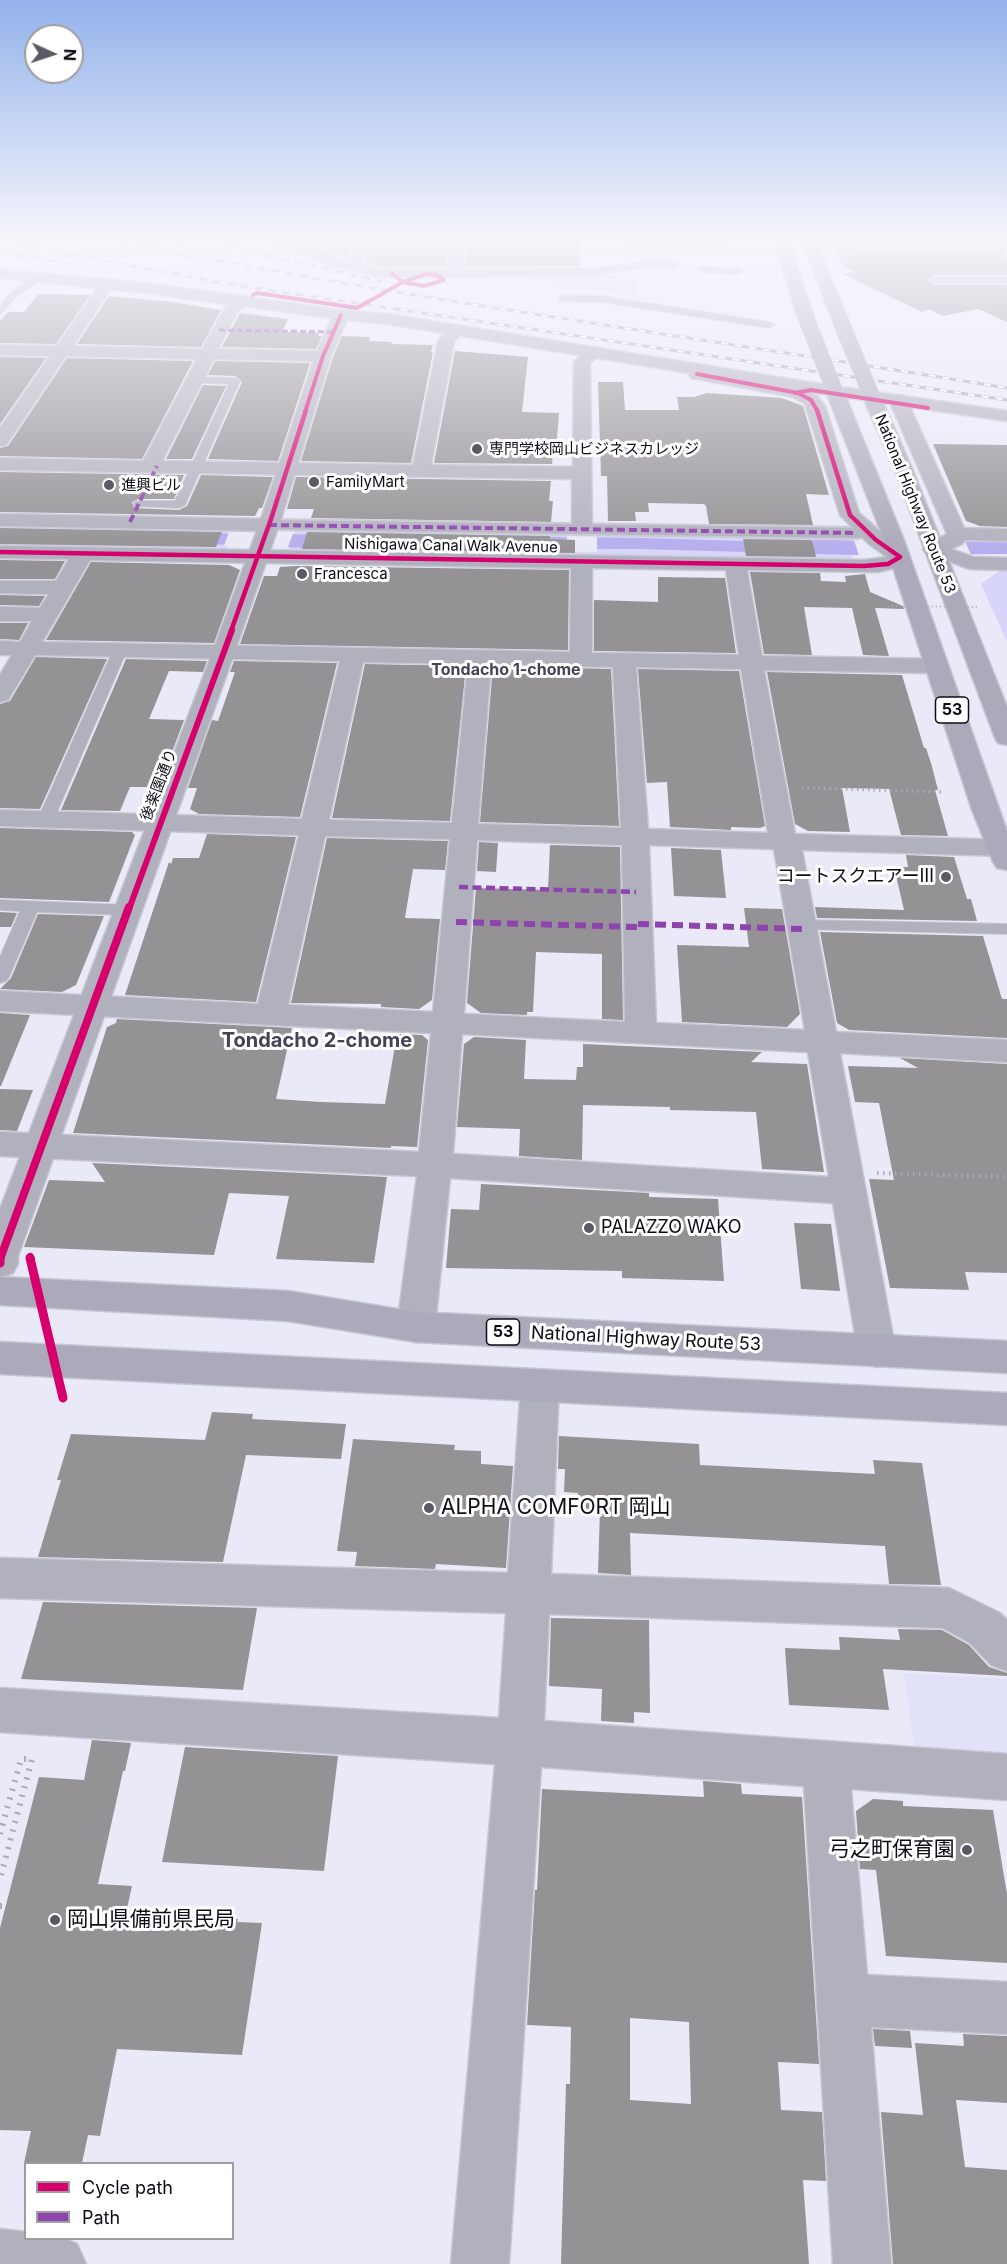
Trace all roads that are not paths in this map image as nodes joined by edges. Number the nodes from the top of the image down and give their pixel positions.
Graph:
1 (68, 344) edge
2 (213, 344) edge
3 (328, 344) edge
4 (445, 344) edge
5 (511, 344) edge
6 (531, 344) edge
7 (814, 344) edge
8 (850, 344) edge
9 (0, 350) edge
10 (63, 351) junction
11 (207, 354) junction
12 (591, 354) junction
13 (323, 356) junction
14 (697, 374) junction
15 (195, 380) junction
16 (829, 393) junction
17 (898, 400) junction
18 (1007, 416) edge
19 (0, 441) edge
20 (0, 464) edge
21 (150, 466) junction
22 (197, 467) junction
23 (288, 468) junction
24 (421, 470) junction
25 (581, 473) junction
26 (138, 504) dead end
27 (0, 520) edge
28 (582, 529) junction
29 (1007, 535) edge
30 (264, 540) junction
31 (943, 546) junction
32 (887, 547) junction
33 (0, 552) edge
34 (83, 554) junction
35 (582, 562) junction
36 (735, 563) junction
37 (1007, 564) edge
38 (0, 587) edge
39 (63, 588) junction
40 (0, 614) edge
41 (46, 615) junction
42 (0, 648) edge
43 (26, 649) junction
44 (120, 650) junction
45 (224, 651) junction
46 (353, 654) junction
47 (480, 656) junction
48 (581, 660) junction
49 (624, 661) junction
50 (751, 662) junction
51 (937, 666) junction
52 (0, 694) edge
53 (1007, 738) edge
54 (0, 818) edge
55 (46, 819) junction
56 (160, 823) junction
57 (313, 826) junction
58 (464, 830) junction
59 (635, 838) junction
60 (786, 842) junction
61 (1005, 852) edge
62 (0, 905) edge
63 (31, 906) junction
64 (128, 910) junction
65 (802, 925) junction
66 (1007, 929) edge
67 (0, 977) edge
68 (0, 1001) edge
69 (93, 1005) junction
70 (271, 1016) junction
71 (448, 1021) junction
72 (641, 1033) junction
73 (823, 1042) junction
74 (1007, 1051) edge
75 (0, 1144) edge
76 (43, 1146) junction
77 (435, 1166) junction
78 (848, 1181) junction
79 (0, 1263) edge
80 (0, 1291) edge
81 (416, 1327) junction
82 (877, 1352) junction
83 (1007, 1357) edge
84 (0, 1358) edge
85 (540, 1386) junction
86 (1007, 1409) edge
87 (0, 1578) edge
88 (530, 1593) junction
89 (1007, 1650) edge
90 (0, 1710) edge
91 (520, 1744) junction
92 (826, 1764) junction
93 (1007, 1777) edge
94 (843, 2000) junction
95 (1007, 2008) edge
96 (0, 2257) edge
97 (57, 2264) edge
98 (480, 2264) edge
99 (862, 2264) edge

1 - 10 street
2 - 11 street
3 - 13 street, 後楽園通り
4 - 24 street
5 - 12 street
6 - 12 street
7 - 16 highway, National Highway Route 53 / 53, bridge
8 - 31 highway, National Highway Route 53 / 53, bridge
9 - 10 street
10 - 11 street
10 - 19 street
11 - 13 street
11 - 15 street
12 - 14 street
12 - 16 street
12 - 25 street
13 - 23 street, 後楽園通り
14 - 16 street
14 - 32 street
15 - 21 street
15 - 22 lane
16 - 17 street
16 - 32 highway, National Highway Route 53 / 53
17 - 18 street
17 - 31 street
20 - 21 street
21 - 22 street
22 - 23 street
22 - 26 lane
23 - 24 street
23 - 30 street, 後楽園通り
24 - 25 street
25 - 28 street
27 - 30 street, Nishigawa Canal Walk Avenue
28 - 30 street
28 - 32 street
29 - 31 street
30 - 34 street, Nishigawa Canal Walk Avenue
30 - 35 street, Nishigawa Canal Walk Avenue
30 - 45 street, 後楽園通り
31 - 37 street
31 - 53 highway, National Highway Route 53 / 53
32 - 36 street, Nishigawa Canal Walk Avenue
32 - 51 highway, National Highway Route 53 / 53
33 - 34 street, Nishigawa Canal Walk Avenue
34 - 39 street
35 - 36 street, Nishigawa Canal Walk Avenue
35 - 48 street
36 - 50 street
38 - 39 street
39 - 41 street
40 - 41 street
41 - 43 street
42 - 43 street
43 - 44 street
43 - 52 street
44 - 45 street
44 - 55 lane
45 - 46 street
45 - 56 street, 後楽園通り
46 - 47 street
46 - 57 street
47 - 48 street
47 - 58 street
48 - 49 street
49 - 50 street
49 - 59 street
50 - 51 street
50 - 60 street
51 - 61 highway, National Highway Route 53 / 53
54 - 55 street
55 - 56 street
56 - 57 street
56 - 64 street, 後楽園通り
57 - 58 street
57 - 70 street
58 - 59 street
58 - 71 street
59 - 60 street
59 - 72 street
60 - 61 street
60 - 65 street
62 - 63 lane
63 - 64 lane
63 - 67 lane
64 - 69 street, 後楽園通り
65 - 66 lane
65 - 73 street
68 - 69 street
69 - 70 street
69 - 76 street, 後楽園通り
70 - 71 street
71 - 72 street
71 - 77 street
72 - 73 street
73 - 74 street
73 - 78 street
75 - 76 street
76 - 77 street
76 - 79 street, 後楽園通り
77 - 78 street
77 - 81 street
78 - 82 street
80 - 81 highway, National Highway Route 53 / 53
81 - 82 highway, National Highway Route 53 / 53
82 - 83 highway, National Highway Route 53 / 53
84 - 85 highway
85 - 86 highway
85 - 88 street
87 - 88 street
88 - 89 street
88 - 91 street
90 - 91 street
91 - 92 street
91 - 98 street
92 - 93 street
92 - 94 street
94 - 95 street
94 - 99 street
96 - 97 street

